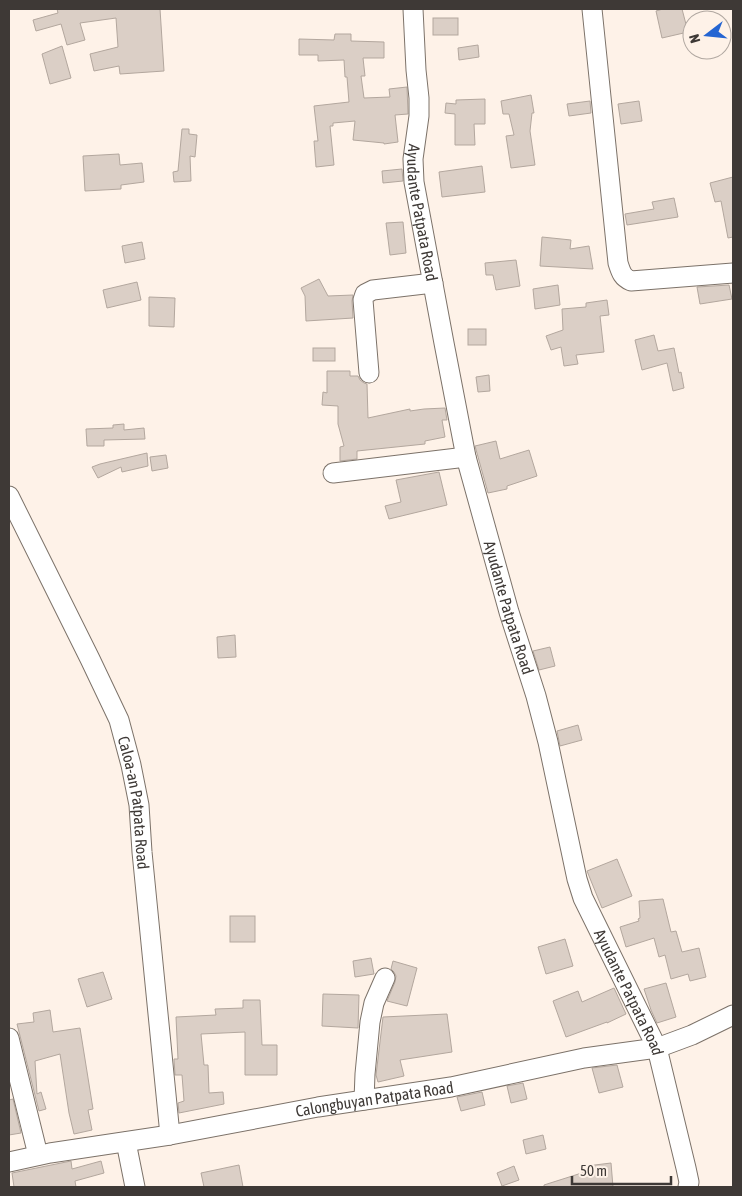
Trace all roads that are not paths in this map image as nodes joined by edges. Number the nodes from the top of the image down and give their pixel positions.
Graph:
1 (413, 9) edge
2 (592, 9) edge
3 (733, 273) edge
4 (433, 283) junction
5 (369, 373) dead end
6 (466, 457) junction
7 (333, 473) dead end
8 (9, 496) edge
9 (385, 978) dead end
10 (733, 1015) edge
11 (9, 1038) edge
12 (657, 1048) junction
13 (364, 1100) junction
14 (170, 1135) junction
15 (126, 1142) junction
16 (38, 1155) junction
17 (9, 1162) edge
18 (135, 1187) edge
19 (688, 1187) edge

1 - 4 street, Ayudante Patpata Road
2 - 3 street
4 - 5 street
4 - 6 street, Ayudante Patpata Road
6 - 7 street
6 - 12 street, Ayudante Patpata Road
8 - 14 street, Caloa-an Patpata Road
9 - 13 street
10 - 12 street, Calongbuyan Patpata Road
11 - 16 street
12 - 13 street, Calongbuyan Patpata Road
12 - 19 street, Ayudante Patpata Road
13 - 14 street, Calongbuyan Patpata Road
14 - 15 street, Calongbuyan Patpata Road
15 - 16 street, Calongbuyan Patpata Road
15 - 18 street
16 - 17 street, Calongbuyan Patpata Road

